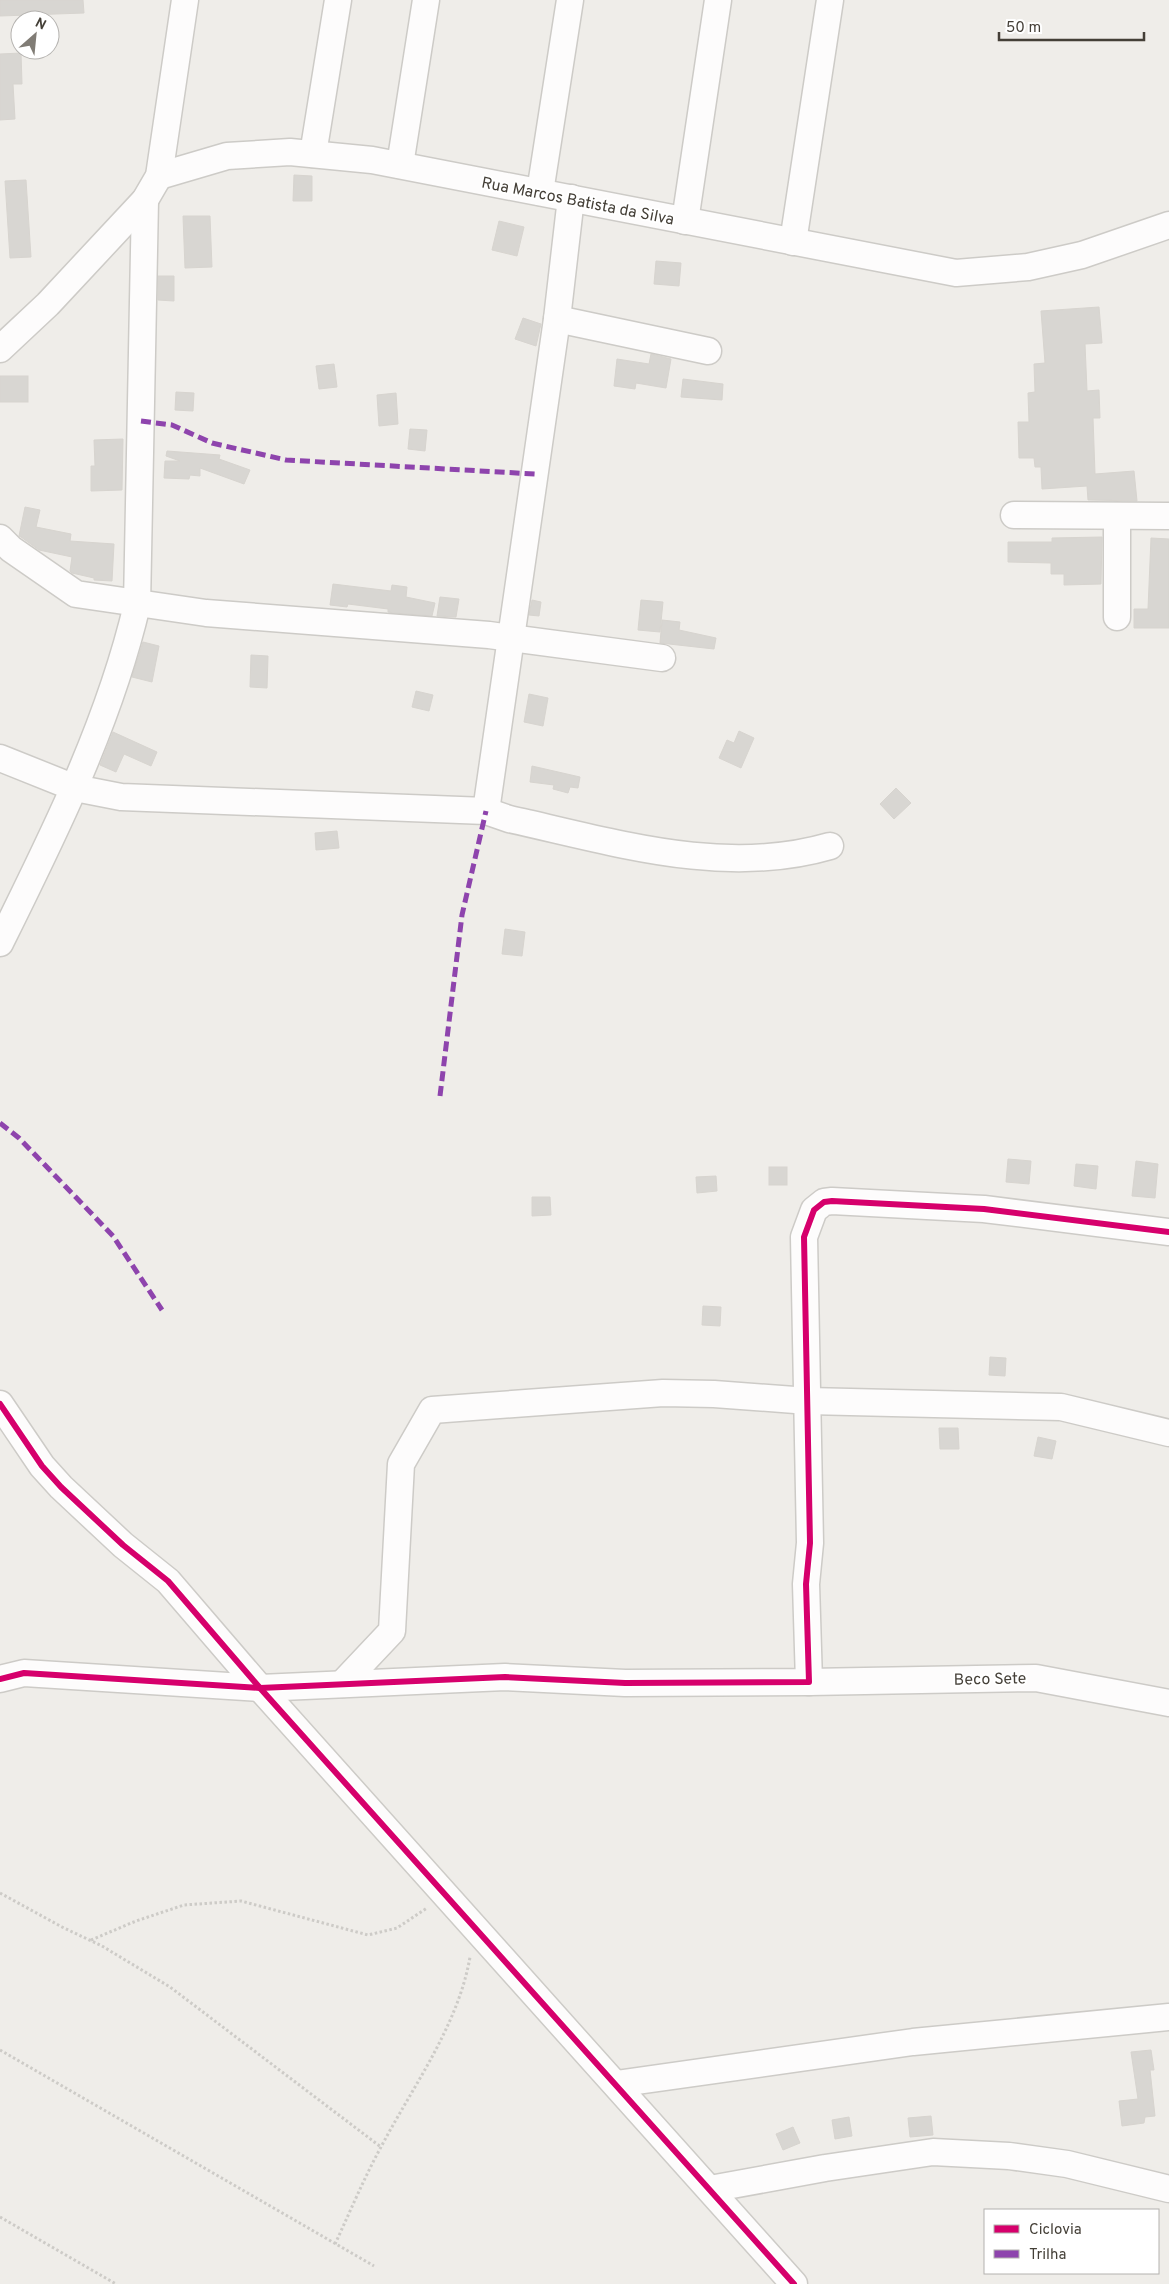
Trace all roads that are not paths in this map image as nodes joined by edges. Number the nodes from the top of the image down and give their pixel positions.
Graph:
1 (185, 0) edge
2 (338, 0) edge
3 (426, 0) edge
4 (570, 0) edge
5 (718, 0) edge
6 (830, 0) edge
7 (313, 154) junction
8 (400, 166) junction
9 (159, 176) junction
10 (540, 192) junction
11 (570, 198) junction
12 (145, 200) junction
13 (685, 221) junction
14 (1169, 225) edge
15 (793, 242) junction
16 (557, 319) junction
17 (0, 348) edge
18 (708, 351) dead end
19 (1014, 516) dead end
20 (1117, 516) junction
21 (1169, 516) edge
22 (0, 538) edge
23 (137, 605) junction
24 (1116, 617) dead end
25 (512, 638) junction
26 (662, 658) dead end
27 (0, 758) edge
28 (75, 788) junction
29 (486, 811) junction
30 (830, 846) dead end
31 (0, 943) edge
32 (1169, 1232) edge
33 (808, 1401) junction
34 (0, 1404) edge
35 (1169, 1433) edge
36 (8, 1673) edge
37 (809, 1682) junction
38 (342, 1684) junction
39 (260, 1688) junction
40 (1169, 1703) edge
41 (1169, 2017) edge
42 (616, 2084) junction
43 (710, 2189) junction
44 (1169, 2189) edge
45 (794, 2284) edge

1 - 9 street
2 - 7 street
3 - 8 street
4 - 10 street
5 - 13 street
6 - 15 street
7 - 8 street, Rua Marcos Batista da Silva
7 - 9 street, Rua Marcos Batista da Silva
8 - 10 street, Rua Marcos Batista da Silva
9 - 12 street
10 - 11 street, Rua Marcos Batista da Silva
11 - 13 street, Rua Marcos Batista da Silva
11 - 16 street
12 - 17 street
12 - 23 street
13 - 15 street, Rua Marcos Batista da Silva
14 - 15 street, Rua Marcos Batista da Silva
16 - 18 street
16 - 25 street
19 - 20 street
20 - 21 street
20 - 24 street
22 - 23 street
23 - 25 street
23 - 28 street
25 - 26 street
25 - 29 street
27 - 28 street
28 - 29 street
28 - 31 street
29 - 30 street
32 - 33 street
33 - 35 street
33 - 37 street
33 - 38 street
34 - 39 street
36 - 39 street, Beco Sete
37 - 38 street, Beco Sete
37 - 40 street, Beco Sete
38 - 39 street, Beco Sete
39 - 42 street
41 - 42 street
42 - 43 street
43 - 44 street
43 - 45 street

